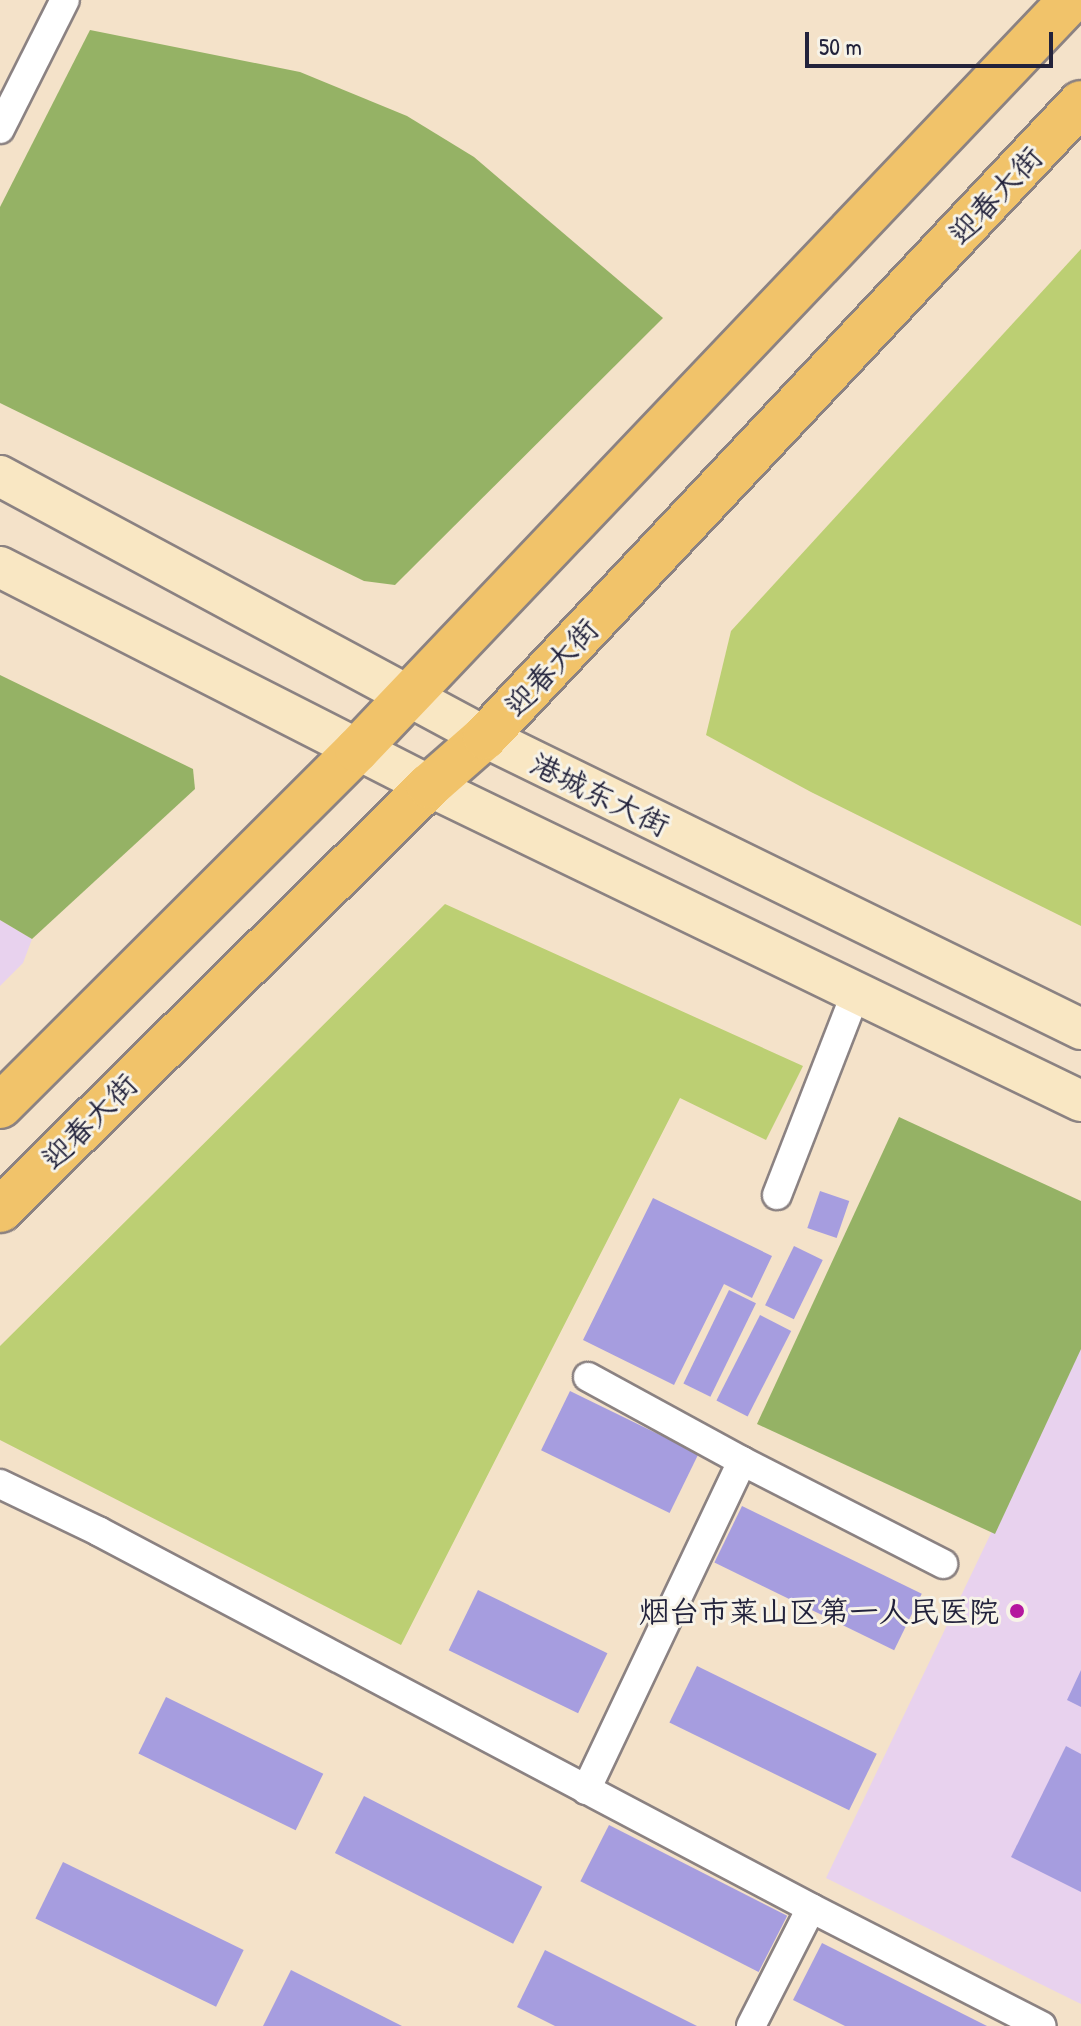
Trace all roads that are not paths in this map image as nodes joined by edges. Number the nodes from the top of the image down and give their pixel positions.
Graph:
1 (65, 0) edge
2 (1071, 0) edge
3 (1081, 103) edge
4 (0, 129) edge
5 (0, 476) edge
6 (0, 567) edge
7 (407, 697) junction
8 (485, 737) junction
9 (357, 750) junction
10 (429, 786) junction
11 (857, 990) junction
12 (1081, 1029) edge
13 (1081, 1101) edge
14 (0, 1106) edge
15 (777, 1195) dead end
16 (0, 1210) edge
17 (588, 1377) dead end
18 (742, 1461) junction
19 (0, 1484) edge
20 (943, 1564) dead end
21 (586, 1790) junction
22 (811, 1908) junction
23 (751, 2026) edge
24 (1042, 2026) edge

1 - 4 street
2 - 7 main road
3 - 8 main road, 迎春大街
5 - 7 main road, 港城东大街
6 - 9 main road
7 - 8 main road, 港城东大街
7 - 9 main road
8 - 10 main road, 迎春大街
8 - 12 main road, 港城东大街
9 - 10 main road
9 - 14 main road
10 - 11 main road
10 - 16 main road, 迎春大街
11 - 13 main road
11 - 15 street
17 - 18 street
18 - 20 street
18 - 21 street
19 - 21 street
21 - 22 street
22 - 23 street
22 - 24 street

